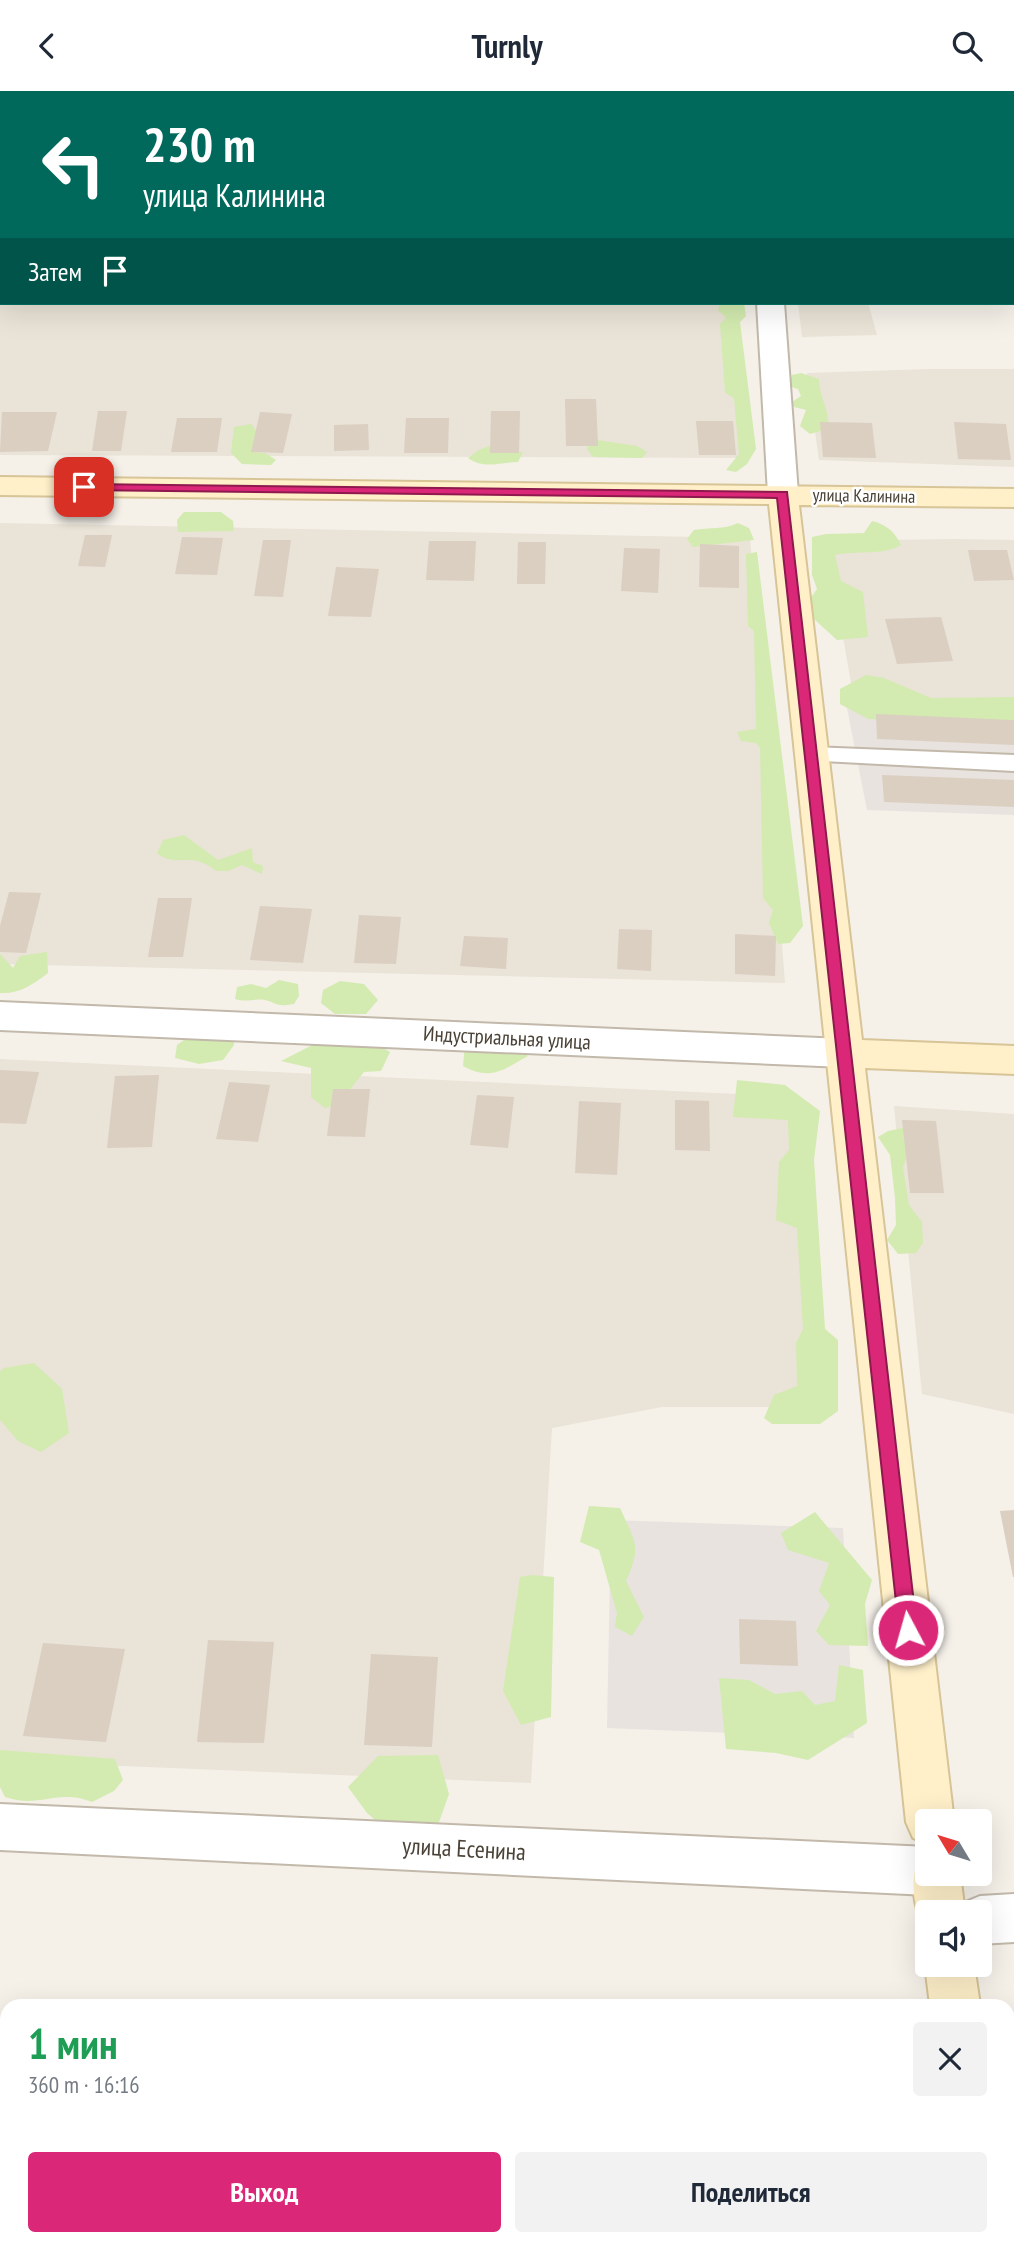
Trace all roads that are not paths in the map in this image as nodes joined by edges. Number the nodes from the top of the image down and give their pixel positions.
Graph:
1 (769, 305) edge
2 (0, 487) edge
3 (783, 494) junction
4 (1014, 498) edge
5 (811, 755) junction
6 (1014, 763) edge
7 (0, 1016) edge
8 (843, 1053) junction
9 (1014, 1060) edge
10 (929, 1809) edge
11 (0, 1827) edge
12 (915, 1870) edge
13 (1014, 1918) edge
14 (992, 1919) edge
15 (951, 1977) edge
16 (954, 1999) edge

1 - 3 street
2 - 3 street, улица Калинина
3 - 4 street, улица Калинина
3 - 5 street
5 - 6 lane
5 - 8 street
7 - 8 street, Индустриальная улица
8 - 9 street, Индустриальная улица
8 - 10 street
11 - 12 street, улица Есенина
13 - 14 street
15 - 16 street

